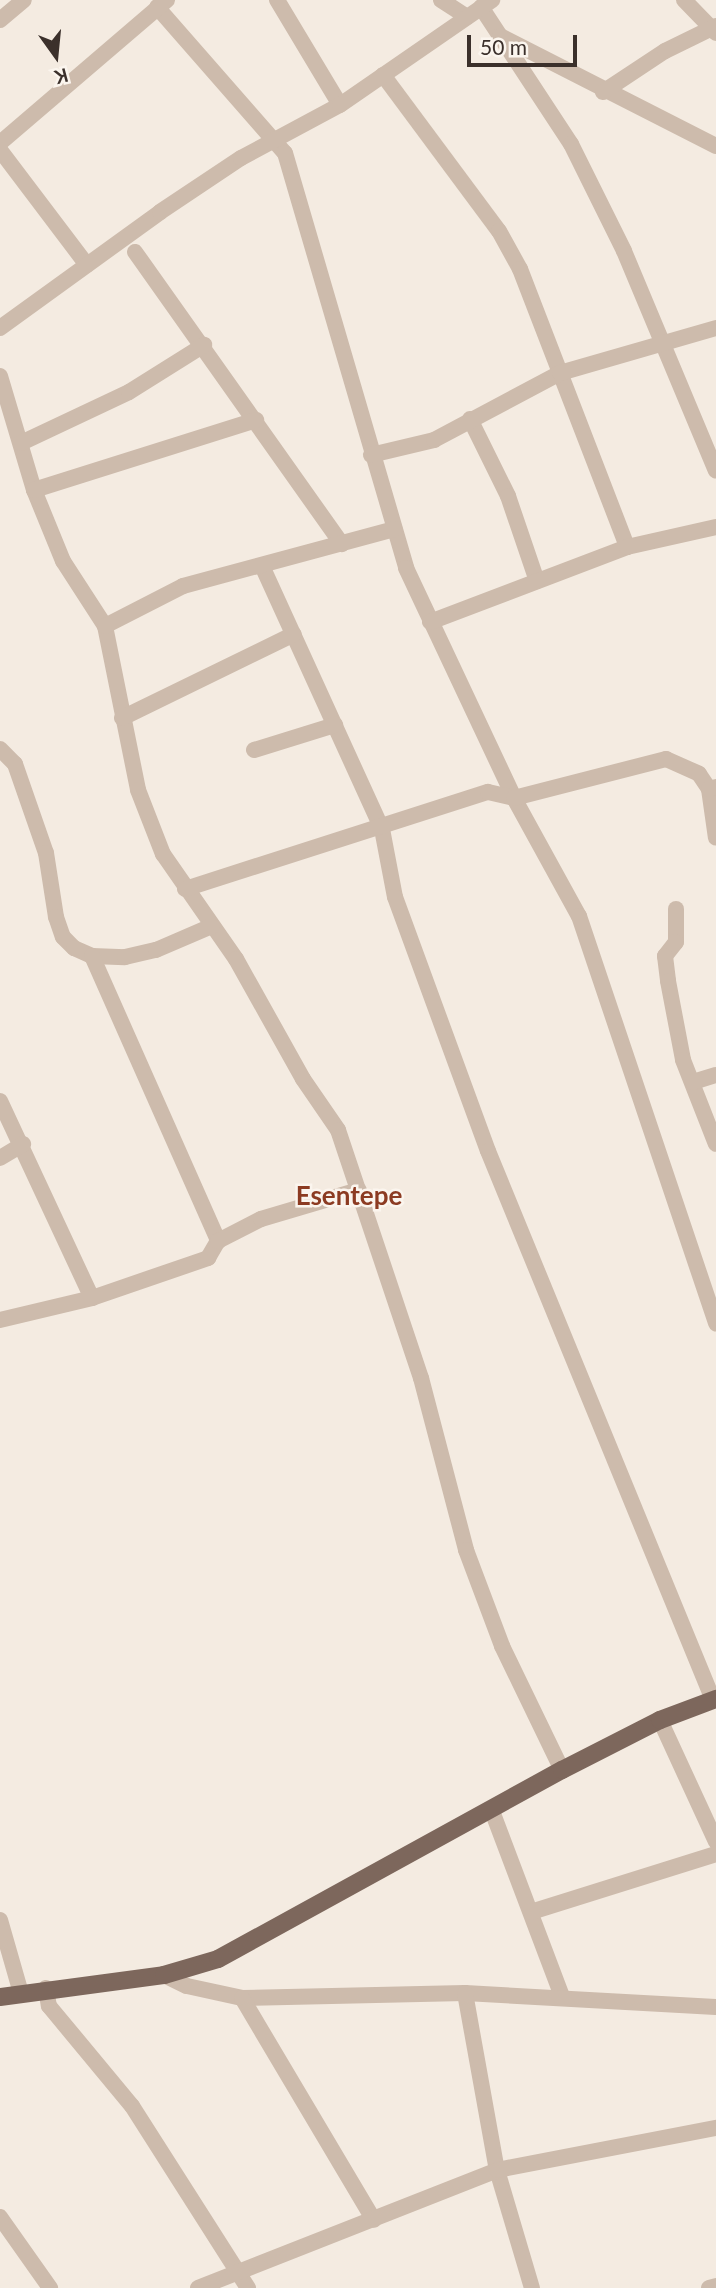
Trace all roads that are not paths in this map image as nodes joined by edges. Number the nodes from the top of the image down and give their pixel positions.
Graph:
1 (24, 0) edge
2 (277, 0) edge
3 (441, 0) edge
4 (684, 0) edge
5 (162, 3) edge
6 (487, 4) edge
7 (467, 18) junction
8 (0, 20) edge
9 (714, 29) edge
10 (500, 36) junction
11 (383, 75) junction
12 (603, 92) junction
13 (340, 105) junction
14 (277, 139) junction
15 (0, 143) edge
16 (716, 146) edge
17 (0, 150) edge
18 (135, 252) dead end
19 (87, 265) junction
20 (0, 328) edge
21 (716, 328) edge
22 (204, 345) junction
23 (659, 345) junction
24 (560, 373) junction
25 (0, 376) edge
26 (470, 419) junction
27 (256, 420) junction
28 (21, 443) junction
29 (371, 454) junction
30 (716, 471) edge
31 (34, 490) junction
32 (716, 527) edge
33 (394, 529) junction
34 (342, 544) junction
35 (627, 547) junction
36 (264, 568) junction
37 (537, 581) junction
38 (430, 622) junction
39 (106, 626) junction
40 (293, 634) junction
41 (122, 718) junction
42 (335, 725) junction
43 (0, 749) edge
44 (254, 750) dead end
45 (713, 788) edge
46 (514, 798) junction
47 (382, 829) junction
48 (716, 838) edge
49 (185, 889) junction
50 (676, 909) dead end
51 (212, 926) junction
52 (92, 956) junction
53 (716, 1075) edge
54 (693, 1082) junction
55 (0, 1101) edge
56 (23, 1144) junction
57 (716, 1144) edge
58 (0, 1158) edge
59 (359, 1190) junction
60 (218, 1241) junction
61 (92, 1298) junction
62 (0, 1320) edge
63 (716, 1324) edge
64 (715, 1699) edge
65 (660, 1720) junction
66 (562, 1770) junction
67 (492, 1811) junction
68 (716, 1842) edge
69 (716, 1854) edge
70 (531, 1912) junction
71 (0, 1920) edge
72 (164, 1975) junction
73 (46, 1988) junction
74 (21, 1993) junction
75 (466, 1993) junction
76 (562, 1996) junction
77 (0, 1997) edge
78 (242, 1998) junction
79 (716, 2007) edge
80 (716, 2128) edge
81 (497, 2170) junction
82 (0, 2217) edge
83 (374, 2220) junction
84 (238, 2271) junction
85 (716, 2286) edge
86 (50, 2288) edge
87 (198, 2288) edge
88 (248, 2288) edge
89 (532, 2288) edge
90 (709, 2288) edge

1 - 8 street
2 - 13 street
3 - 7 street
4 - 9 street
5 - 14 street
5 - 15 street
6 - 7 street
6 - 10 street
7 - 11 street
9 - 12 street
10 - 12 street
10 - 23 street
11 - 13 street
11 - 24 street
12 - 16 street
13 - 14 street
14 - 19 street
14 - 29 street
17 - 19 street
18 - 22 street
19 - 20 street
21 - 23 street
22 - 27 street
22 - 28 street
23 - 24 street
23 - 30 street
24 - 26 street
24 - 35 street
25 - 28 street
26 - 29 street
26 - 37 street
27 - 31 street
27 - 34 street
28 - 31 street
29 - 33 street
31 - 39 street
32 - 35 street
33 - 34 street
33 - 38 street
34 - 36 street
35 - 37 street
36 - 39 street
36 - 40 street
37 - 38 street
38 - 46 street
39 - 41 street
40 - 41 street
40 - 42 street
41 - 49 street
42 - 44 street
42 - 47 street
43 - 52 street
45 - 46 street
45 - 48 street
46 - 47 street
46 - 63 street
47 - 49 street
47 - 64 street
49 - 51 street
50 - 54 street
51 - 52 street
51 - 59 street
52 - 60 street
53 - 54 street
54 - 57 street
55 - 56 street
56 - 58 street
56 - 61 street
59 - 60 street
59 - 66 street
60 - 61 street
61 - 62 street
64 - 65 main road
65 - 66 main road
65 - 68 street
66 - 67 main road
67 - 70 street
67 - 72 main road
69 - 70 street
70 - 76 street
71 - 74 street
72 - 73 main road
72 - 78 street
73 - 74 main road
73 - 84 street
74 - 77 main road
75 - 76 street
75 - 78 street
75 - 81 street
76 - 79 street
78 - 83 street
80 - 81 street
81 - 83 street
81 - 89 street
82 - 86 street
83 - 84 street
84 - 87 street
84 - 88 street
85 - 90 street

